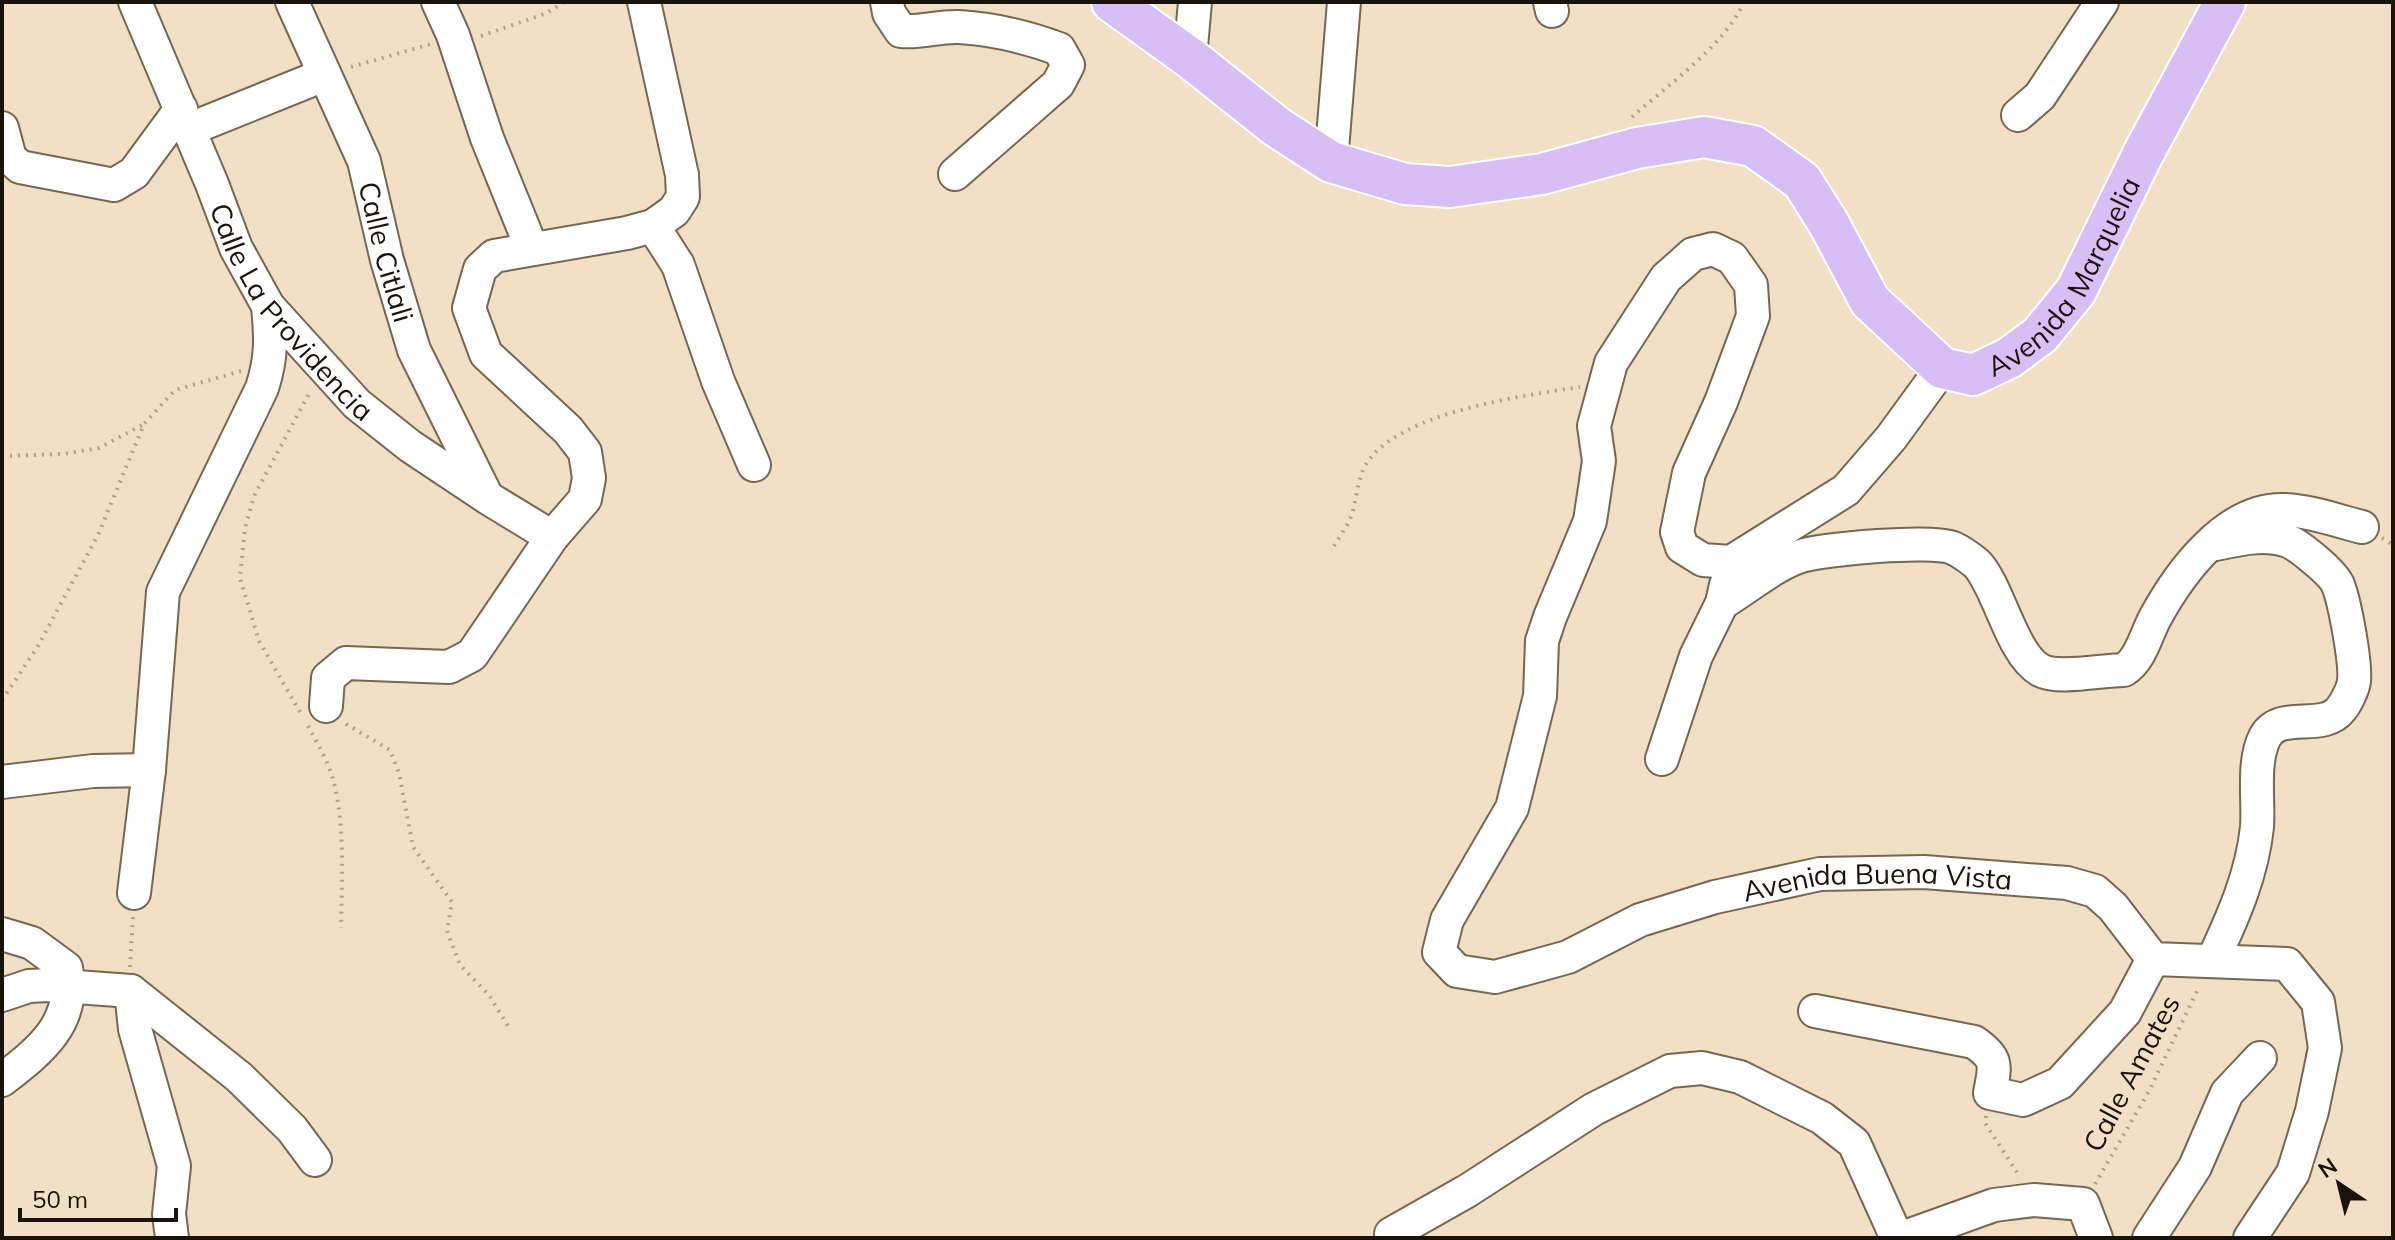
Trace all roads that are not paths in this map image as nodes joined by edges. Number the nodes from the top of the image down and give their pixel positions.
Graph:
1 (135, 2) edge
2 (292, 2) edge
3 (438, 2) edge
4 (644, 2) edge
5 (887, 2) edge
6 (1112, 2) edge
7 (1195, 2) edge
8 (1344, 2) edge
9 (2102, 2) edge
10 (2225, 2) edge
11 (1190, 58) junction
12 (324, 75) junction
13 (2018, 115) dead end
14 (186, 119) junction
15 (2, 128) edge
16 (1331, 162) junction
17 (955, 174) dead end
18 (653, 226) junction
19 (532, 249) junction
20 (268, 306) junction
21 (1942, 368) junction
22 (754, 465) dead end
23 (488, 498) junction
24 (2362, 527) dead end
25 (552, 537) junction
26 (2209, 546) junction
27 (1731, 562) junction
28 (1722, 603) junction
29 (326, 706) road end
30 (1662, 759) dead end
31 (149, 770) junction
32 (2, 782) edge
33 (134, 893) road end
34 (2, 934) edge
35 (2153, 959) junction
36 (2213, 960) junction
37 (70, 987) junction
38 (131, 991) junction
39 (2, 995) edge
40 (1815, 1011) dead end
41 (2260, 1058) dead end
42 (2, 1080) edge
43 (315, 1160) dead end
44 (1391, 1234) dead end
45 (172, 1238) edge
46 (1900, 1238) edge
47 (2096, 1238) edge
48 (2149, 1238) edge
49 (2250, 1238) edge

1 - 14 street, Calle La Providencia
2 - 12 street, Calle Citlali
3 - 19 street
4 - 18 street
5 - 17 street
6 - 11 main road, Avenida Marquelia
7 - 11 street
8 - 16 street
9 - 13 street
10 - 21 main road, Avenida Marquelia
11 - 16 main road, Avenida Marquelia
12 - 14 street
12 - 23 street, Calle Citlali
14 - 15 street
14 - 20 street, Calle La Providencia
16 - 21 main road, Avenida Marquelia
18 - 19 street
18 - 22 street
19 - 25 street
20 - 23 street, Calle La Providencia
20 - 31 street
21 - 27 street
23 - 25 street, Calle La Providencia
24 - 26 street
25 - 29 street
26 - 28 street
26 - 36 street
27 - 28 street
27 - 35 street, Avenida Buena Vista
28 - 30 street
31 - 32 street
31 - 33 street
34 - 37 street
35 - 36 street
35 - 40 street
36 - 49 street
37 - 38 street
37 - 39 street
37 - 42 street
38 - 43 street
38 - 45 street
41 - 48 street
44 - 46 street
46 - 47 street

